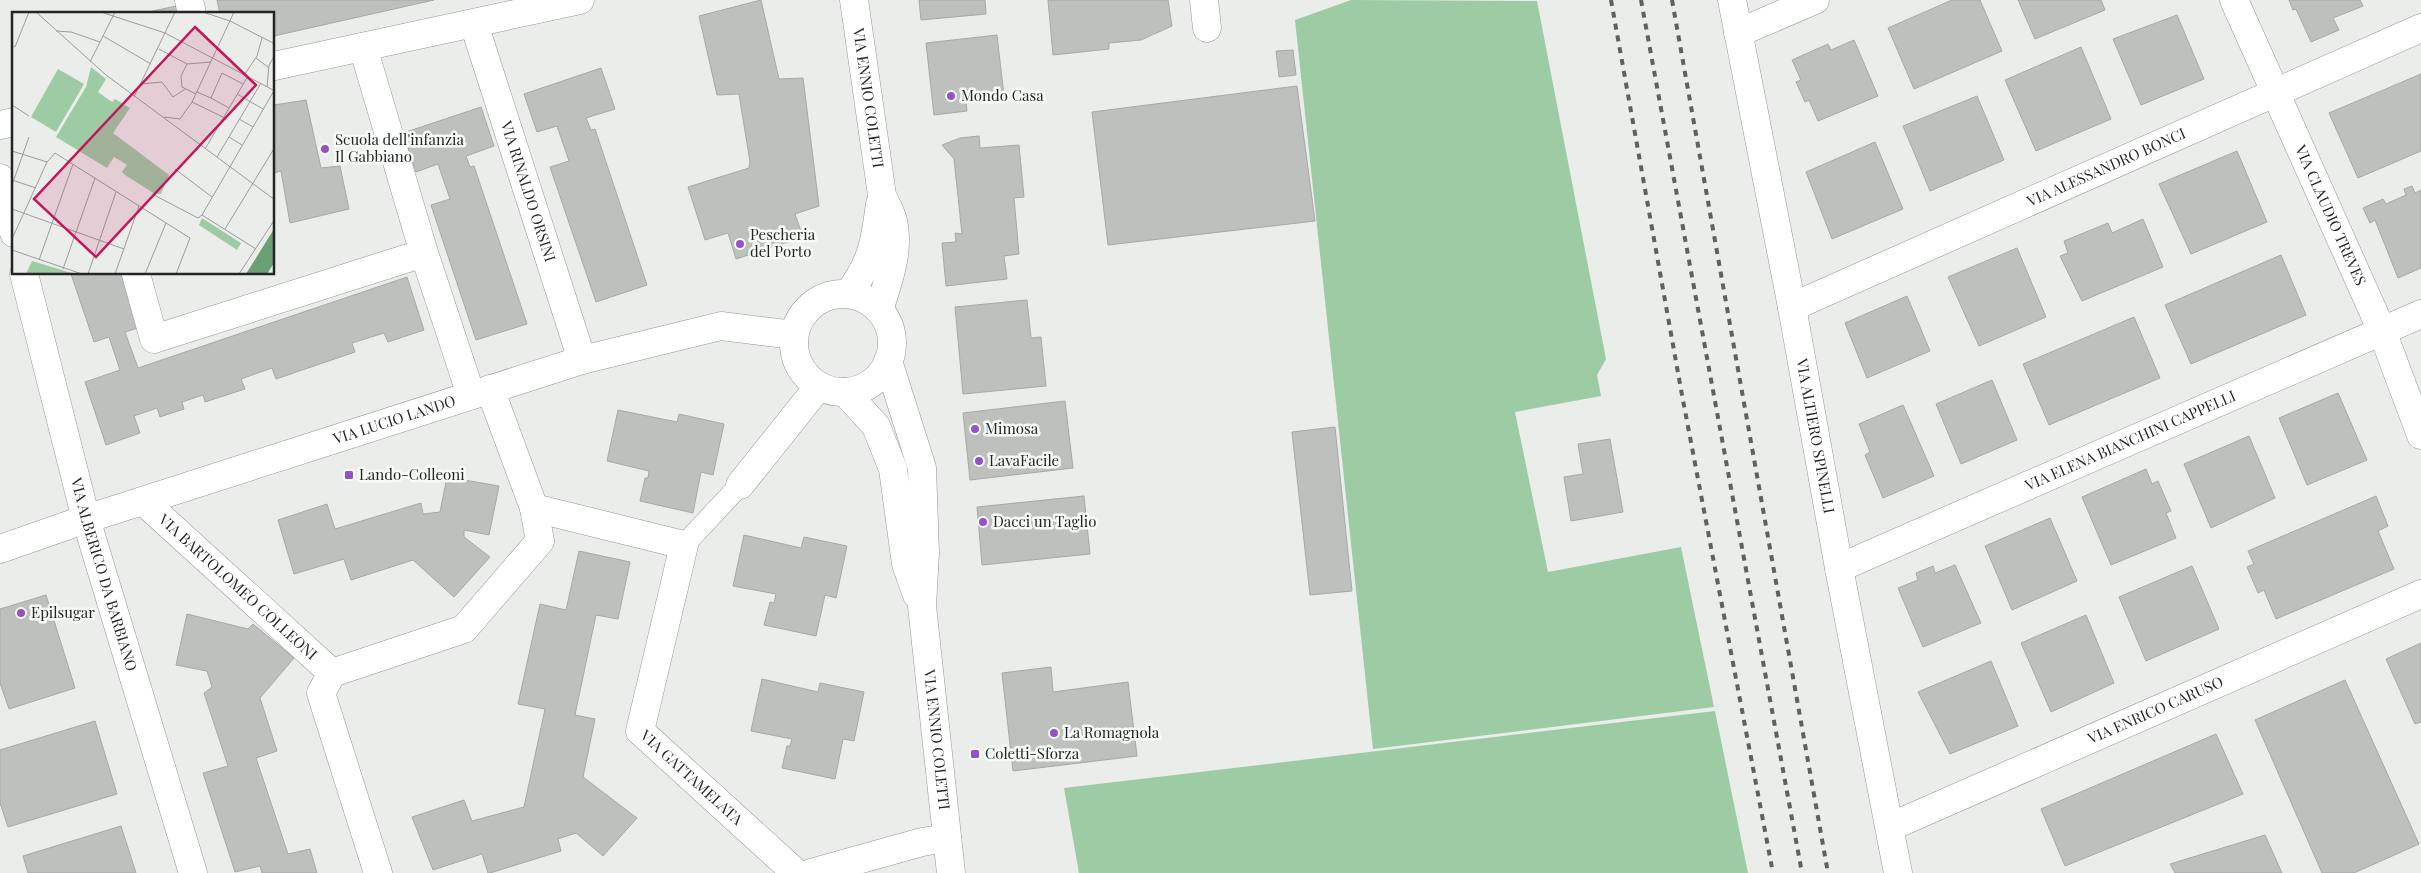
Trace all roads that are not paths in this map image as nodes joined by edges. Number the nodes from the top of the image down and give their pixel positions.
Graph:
1 (580, 0) edge
2 (854, 0) edge
3 (1204, 0) edge
4 (1732, 0) edge
5 (1815, 0) edge
6 (2234, 0) edge
7 (503, 8) edge
8 (474, 24) junction
9 (1207, 28) dead end
10 (2421, 28) edge
11 (1738, 33) junction
12 (364, 47) junction
13 (275, 66) edge
14 (2274, 93) junction
15 (0, 178) edge
16 (882, 195) junction
17 (12, 225) edge
18 (424, 253) junction
19 (24, 275) edge
20 (136, 275) edge
21 (848, 294) junction
22 (1792, 307) junction
23 (879, 310) junction
24 (2421, 314) edge
25 (2382, 331) junction
26 (794, 335) junction
27 (582, 360) junction
28 (888, 361) junction
29 (819, 386) junction
30 (481, 392) junction
31 (845, 392) junction
32 (2421, 435) edge
33 (740, 486) joint
34 (143, 501) junction
35 (534, 508) junction
36 (86, 518) junction
37 (684, 545) junction
38 (0, 549) edge
39 (1839, 568) junction
40 (2421, 594) edge
41 (922, 606) junction
42 (332, 673) junction
43 (1890, 827) junction
44 (947, 838) junction
45 (193, 873) edge
46 (378, 873) edge
47 (796, 873) edge
48 (811, 873) edge
49 (951, 873) edge
50 (1898, 873) edge

1 - 7 street
2 - 16 street, VIA ENNIO COLETTI
3 - 9 street
4 - 11 street, VIA ALTIERO SPINELLI
5 - 11 street
6 - 14 street, VIA CLAUDIO TREVES
7 - 8 street
8 - 12 street
8 - 27 street, VIA RINALDO ORSINI
10 - 14 street, VIA ALESSANDRO BONCI
11 - 22 street, VIA ALTIERO SPINELLI
12 - 13 street
12 - 18 street
14 - 22 street, VIA ALESSANDRO BONCI
14 - 25 street, VIA CLAUDIO TREVES
15 - 17 street
16 - 21 street, VIA ENNIO COLETTI
16 - 23 street, VIA ENNIO COLETTI
18 - 20 street
18 - 30 street
19 - 36 street, VIA ALBERICO DA BARBIANO
21 - 23 street
21 - 26 street
22 - 39 street, VIA ALTIERO SPINELLI
23 - 28 street, VIA ENNIO COLETTI
24 - 25 street, VIA ELENA BIANCHINI CAPPELLI
25 - 32 street, VIA CLAUDIO TREVES
25 - 39 street, VIA ELENA BIANCHINI CAPPELLI
26 - 27 street, VIA LUCIO LANDO
26 - 29 street
27 - 30 street, VIA LUCIO LANDO
28 - 31 street
28 - 41 street, VIA ENNIO COLETTI
29 - 31 street
29 - 33 street
30 - 34 street, VIA LUCIO LANDO
30 - 35 street
31 - 41 street, VIA ENNIO COLETTI
33 - 37 lane
34 - 36 street, VIA LUCIO LANDO
34 - 42 street, VIA BARTOLOMEO COLLEONI
35 - 37 street
35 - 42 street
36 - 38 street, VIA LUCIO LANDO
36 - 45 street, VIA ALBERICO DA BARBIANO
37 - 47 street, VIA GATTAMELATA
39 - 43 street, VIA ALTIERO SPINELLI
40 - 43 street, VIA ENRICO CARUSO
41 - 44 street, VIA ENNIO COLETTI
42 - 46 street
43 - 50 street, VIA ALTIERO SPINELLI
44 - 48 street
44 - 49 street, VIA ENNIO COLETTI

